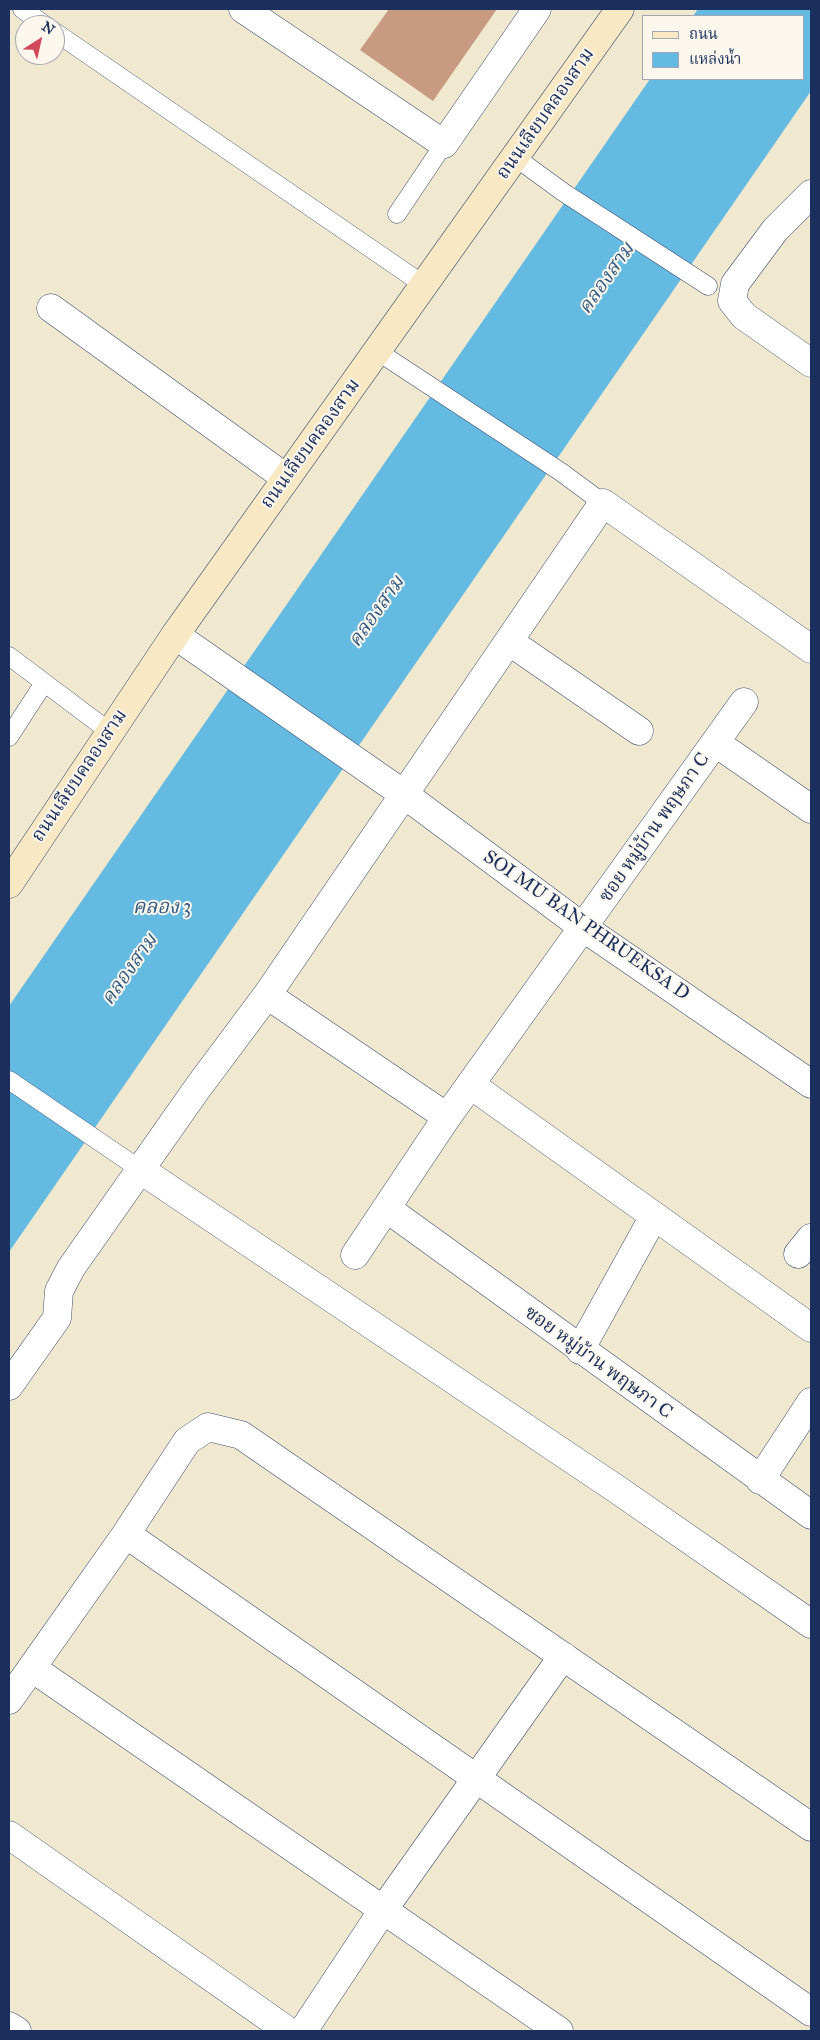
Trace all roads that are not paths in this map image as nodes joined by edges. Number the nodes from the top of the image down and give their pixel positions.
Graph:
1 (243, 9) edge
2 (537, 9) edge
3 (620, 9) edge
4 (65, 39) edge
5 (444, 144) junction
6 (515, 157) junction
7 (811, 194) edge
8 (397, 214) dead end
9 (424, 284) junction
10 (708, 286) dead end
11 (51, 308) dead end
12 (377, 351) junction
13 (811, 363) edge
14 (286, 478) junction
15 (603, 503) junction
16 (175, 635) junction
17 (510, 642) junction
18 (811, 649) edge
19 (9, 656) edge
20 (44, 683) junction
21 (744, 702) dead end
22 (639, 731) dead end
23 (110, 732) junction
24 (9, 737) edge
25 (716, 743) junction
26 (405, 795) junction
27 (811, 809) edge
28 (9, 884) edge
29 (584, 928) junction
30 (267, 995) junction
31 (9, 1080) edge
32 (471, 1084) junction
33 (811, 1084) edge
34 (447, 1117) junction
35 (141, 1170) junction
36 (386, 1208) junction
37 (654, 1216) junction
38 (354, 1254) dead end
39 (811, 1328) edge
40 (580, 1350) junction
41 (9, 1386) edge
42 (811, 1402) edge
43 (760, 1480) junction
44 (811, 1515) edge
45 (126, 1534) junction
46 (811, 1624) edge
47 (563, 1656) junction
48 (32, 1668) junction
49 (9, 1700) edge
50 (477, 1780) junction
51 (811, 1827) edge
52 (9, 1835) edge
53 (383, 1910) junction
54 (811, 2012) edge
55 (9, 2026) edge
56 (811, 2028) edge
57 (17, 2031) edge
58 (288, 2031) edge
59 (304, 2031) edge
60 (559, 2031) edge
61 (809, 2031) edge

1 - 5 street
2 - 5 street
3 - 6 main road, ถนนเลียบคลองสาม
4 - 9 lane
5 - 8 lane
6 - 9 main road, ถนนเลียบคลองสาม
6 - 10 lane
7 - 13 street
9 - 12 main road, ถนนเลียบคลองสาม
11 - 14 street
12 - 14 main road, ถนนเลียบคลองสาม
12 - 15 lane
14 - 16 main road, ถนนเลียบคลองสาม
15 - 17 street
15 - 18 street
16 - 23 main road, ถนนเลียบคลองสาม
16 - 26 street, SOI MU BAN PHRUEKSA D
17 - 22 street
17 - 26 street
19 - 20 lane
20 - 23 lane
20 - 24 lane
21 - 25 street, ซอย หมู่บ้าน พฤษภา C
23 - 28 main road, ถนนเลียบคลองสาม
25 - 27 street, ซอย หมู่บ้าน พฤษภา C
25 - 29 street, ซอย หมู่บ้าน พฤษภา C
26 - 29 street, SOI MU BAN PHRUEKSA D
26 - 30 street
29 - 32 street, ซอย หมู่บ้าน พฤษภา C
29 - 33 street, SOI MU BAN PHRUEKSA D
30 - 34 street
30 - 35 street
31 - 35 lane
32 - 34 street, ซอย หมู่บ้าน พฤษภา C
32 - 37 street
34 - 36 street, ซอย หมู่บ้าน พฤษภา C
35 - 41 street
35 - 46 street
36 - 38 street, ซอย หมู่บ้าน พฤษภา C
36 - 40 street, ซอย หมู่บ้าน พฤษภา C
37 - 39 street
37 - 40 street
40 - 43 street, ซอย หมู่บ้าน พฤษภา C
42 - 43 street
43 - 44 street, ซอย หมู่บ้าน พฤษภา C
45 - 47 street
45 - 48 street
45 - 50 street
47 - 50 street
47 - 51 street
48 - 49 street
48 - 53 street
50 - 53 street
50 - 54 street
52 - 58 street
53 - 59 street
53 - 60 street
55 - 57 street
56 - 61 street

